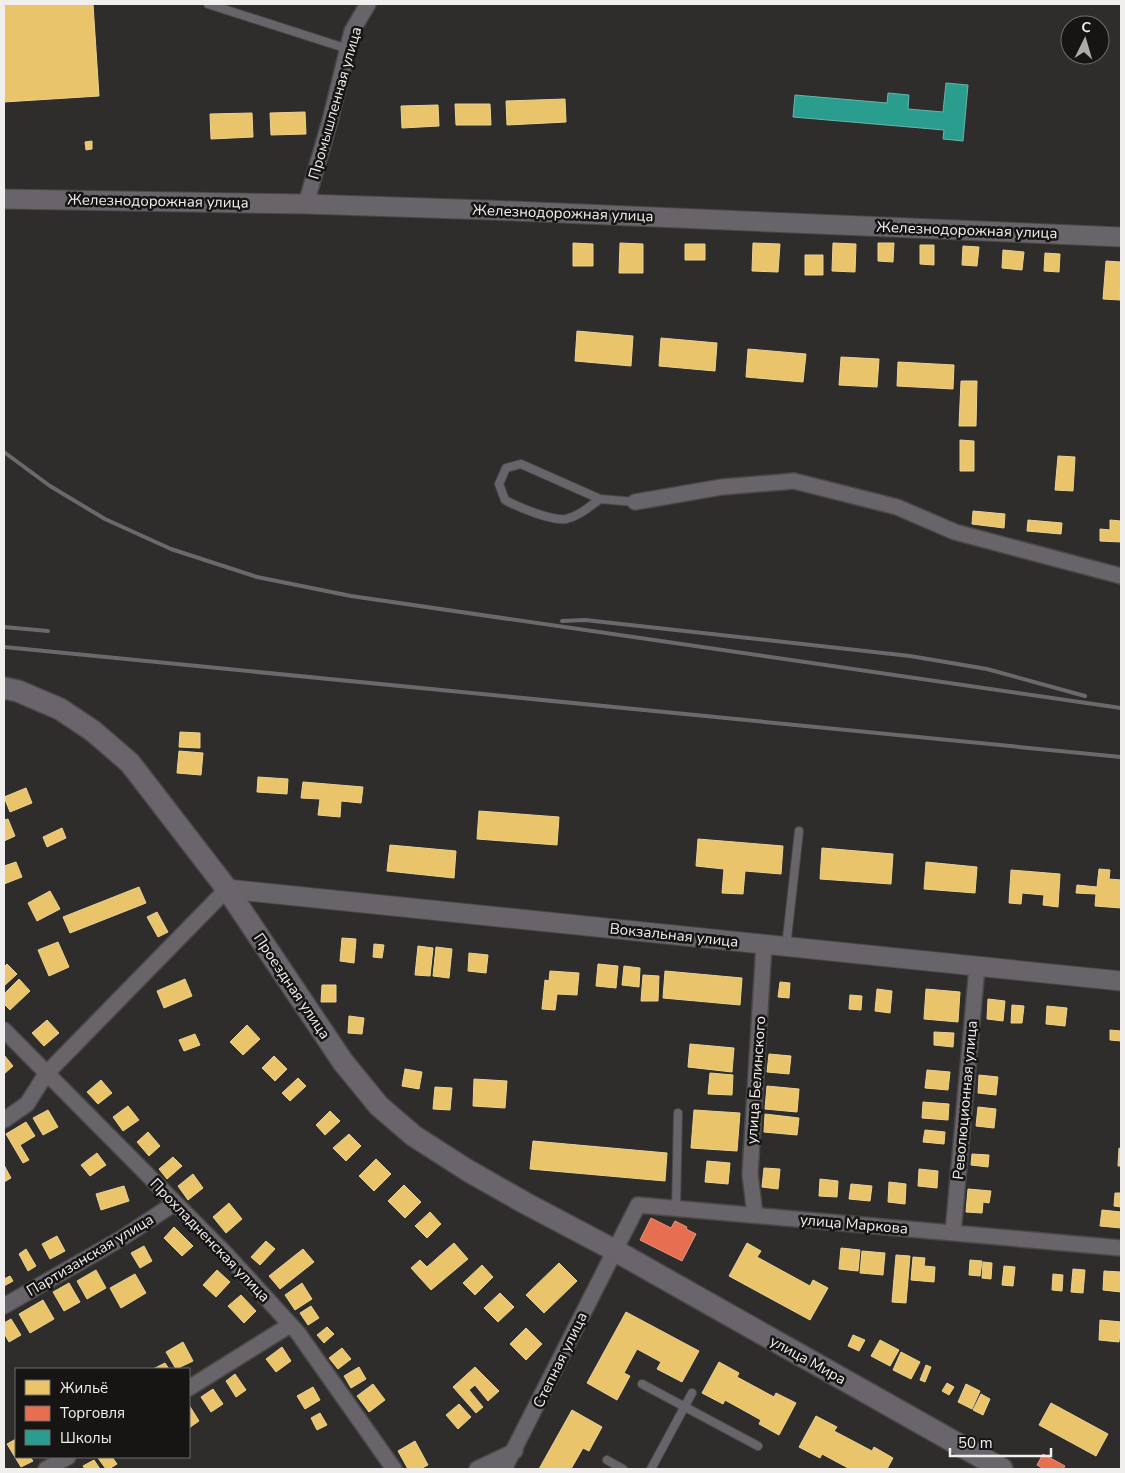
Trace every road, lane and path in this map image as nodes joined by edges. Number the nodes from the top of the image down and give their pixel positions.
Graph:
1 (208, 4) edge
2 (368, 4) edge
3 (348, 49) junction
4 (4, 199) edge
5 (306, 204) junction
6 (1121, 237) edge
7 (600, 499) junction
8 (635, 502) joint
9 (1121, 576) edge
10 (4, 688) edge
11 (799, 831) dead end
12 (227, 889) junction
13 (764, 945) junction
14 (786, 947) junction
15 (977, 967) junction
16 (1121, 981) edge
17 (4, 1030) edge
18 (46, 1074) junction
19 (678, 1112) dead end
20 (4, 1120) edge
21 (175, 1203) junction
22 (676, 1208) junction
23 (754, 1215) junction
24 (953, 1233) junction
25 (1121, 1248) edge
26 (614, 1250) junction
27 (4, 1306) edge
28 (290, 1325) junction
29 (642, 1384) dead end
30 (190, 1387) edge
31 (692, 1393) dead end
32 (684, 1407) junction
33 (758, 1446) dead end
34 (514, 1451) junction
35 (66, 1458) edge
36 (607, 1460) dead end
37 (46, 1469) edge
38 (394, 1469) edge
39 (477, 1469) edge
40 (504, 1469) edge
41 (622, 1469) edge
42 (651, 1469) edge
43 (1002, 1469) edge

1 - 3 lane
2 - 3 street, Промышленная улица
3 - 5 street, Промышленная улица
4 - 5 street, Железнодорожная улица
5 - 6 street, Железнодорожная улица
7 - 7 lane
7 - 8 lane
8 - 9 street
10 - 12 main road, Проездная улица
11 - 14 lane
12 - 13 street, Вокзальная улица
12 - 18 street
12 - 26 main road, Проездная улица
13 - 14 street, Вокзальная улица
13 - 23 street, улица Белинского
14 - 15 street, Вокзальная улица
15 - 16 street, Вокзальная улица
15 - 24 street, Революционная улица
17 - 18 street, Прохладненская улица
18 - 20 street
18 - 21 street, Прохладненская улица
19 - 22 lane
21 - 27 street, Партизанская улица
21 - 28 street, Прохладненская улица
22 - 23 street, улица Маркова
22 - 26 street, улица Маркова
23 - 24 street, улица Маркова
24 - 25 street, улица Маркова
26 - 34 street, Степная улица
26 - 43 main road, улица Мира
28 - 30 street
28 - 38 street, Прохладненская улица
29 - 32 lane
31 - 32 lane
32 - 33 lane
32 - 42 lane
34 - 39 street
34 - 40 street, Степная улица
35 - 37 street
36 - 41 lane

